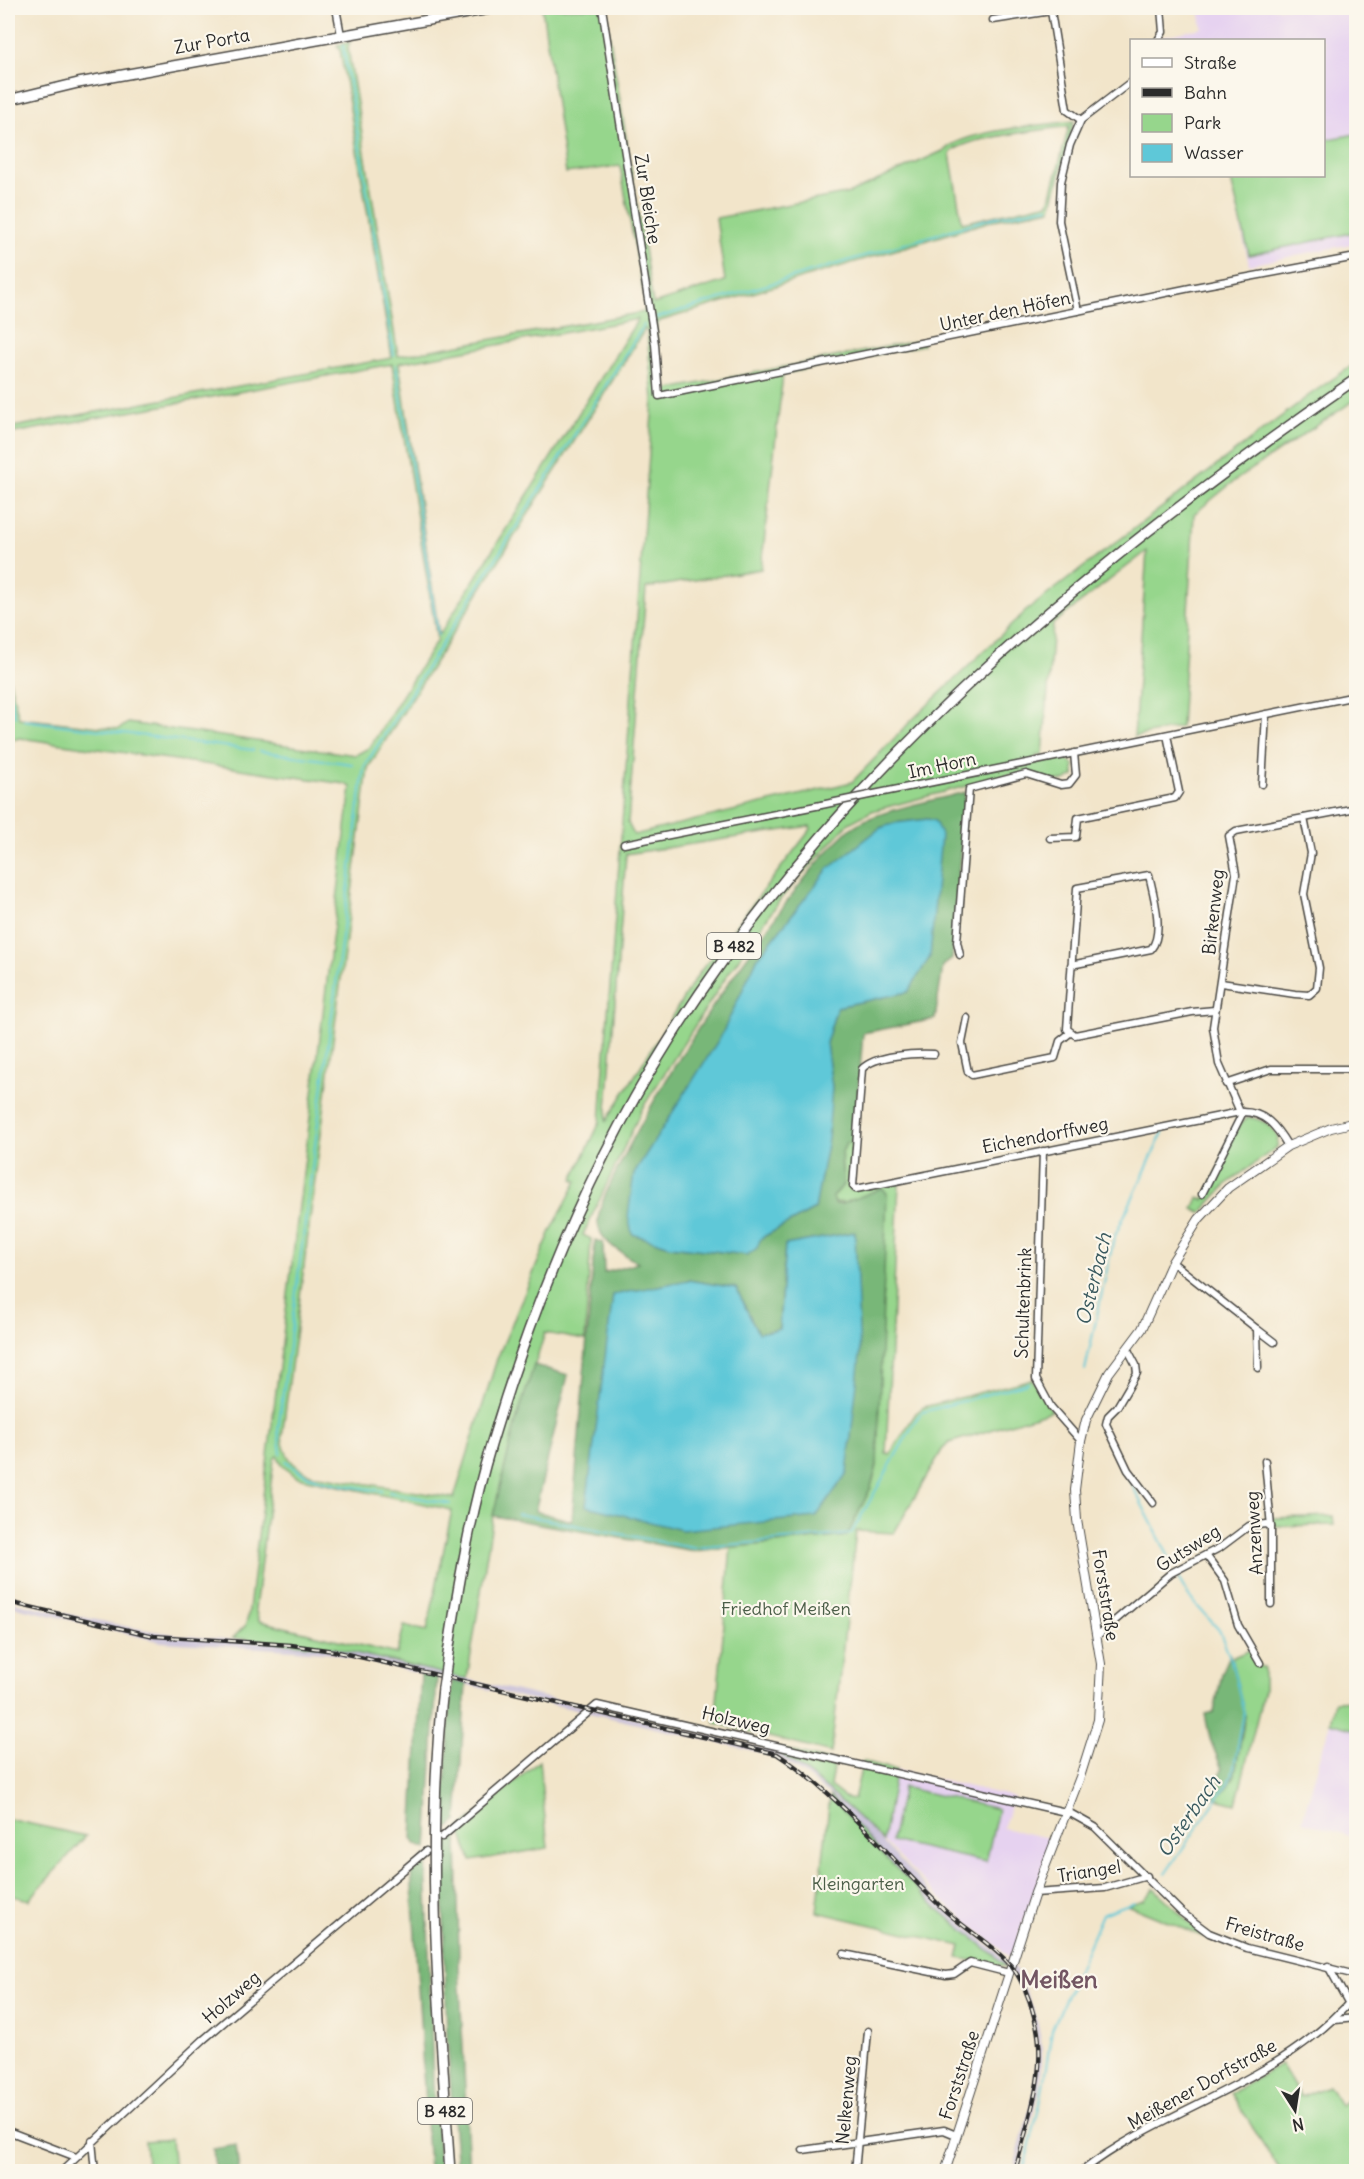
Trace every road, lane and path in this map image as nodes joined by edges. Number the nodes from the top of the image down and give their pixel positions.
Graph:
1 (336, 8) edge
2 (495, 8) edge
3 (602, 8) edge
4 (1161, 8) edge
5 (993, 20) dead end
6 (341, 35) junction
7 (1159, 39) edge
8 (1130, 82) edge
9 (8, 100) edge
10 (1081, 120) junction
11 (1356, 257) edge
12 (1078, 311) junction
13 (1356, 379) edge
14 (659, 396) joint
15 (1356, 696) edge
16 (1266, 714) junction
17 (1167, 735) junction
18 (1074, 753) junction
19 (1262, 784) dead end
20 (1356, 808) edge
21 (1304, 818) junction
22 (1050, 838) dead end
23 (624, 844) dead end
24 (960, 955) dead end
25 (1071, 964) junction
26 (1221, 983) junction
27 (1215, 1010) junction
28 (967, 1018) dead end
29 (1070, 1033) junction
30 (934, 1054) dead end
31 (1356, 1069) edge
32 (1226, 1084) junction
33 (1241, 1112) junction
34 (1356, 1122) edge
35 (1288, 1146) junction
36 (1043, 1151) junction
37 (1202, 1194) dead end
38 (1173, 1262) junction
39 (1257, 1329) junction
40 (1274, 1342) dead end
41 (1128, 1350) junction
42 (1258, 1368) dead end
43 (1081, 1441) junction
44 (1265, 1461) dead end
45 (1153, 1503) dead end
46 (1271, 1527) junction
47 (1206, 1555) junction
48 (1272, 1604) dead end
49 (1098, 1635) junction
50 (1260, 1663) dead end
51 (1067, 1812) junction
52 (442, 1837) dead end
53 (426, 1851) dead end
54 (1147, 1876) junction
55 (1035, 1893) junction
56 (844, 1954) dead end
57 (1328, 1966) junction
58 (1010, 1972) junction
59 (1356, 1975) edge
60 (1356, 1995) edge
61 (1349, 2004) junction
62 (1356, 2018) edge
63 (1335, 2020) junction
64 (867, 2031) dead end
65 (8, 2131) edge
66 (956, 2134) junction
67 (92, 2141) junction
68 (857, 2142) junction
69 (803, 2150) dead end
70 (76, 2157) junction
71 (61, 2172) edge
72 (95, 2172) edge
73 (450, 2172) edge
74 (855, 2172) edge
75 (945, 2172) edge
76 (1081, 2172) edge

1 - 6 street
2 - 6 main road, Zur Porta
3 - 14 street, Zur Bleiche
4 - 7 street
5 - 10 street
6 - 9 main road, Zur Porta
8 - 10 street
10 - 12 street
11 - 12 street, Unter den Höfen
12 - 14 street, Unter den Höfen
13 - 73 main road, B 482, bridge
15 - 16 street, Im Horn
16 - 17 street, Im Horn
16 - 19 street
17 - 18 street, Im Horn
17 - 22 street
18 - 23 street, Im Horn, bridge
18 - 24 street
20 - 21 street, Birkenweg
21 - 26 street, Birkenweg
21 - 26 street
25 - 25 street
25 - 29 street
26 - 27 street, Birkenweg
27 - 29 street
27 - 32 street, Birkenweg
28 - 29 street
30 - 36 street, Eichendorffweg
31 - 32 street
32 - 33 street, Birkenweg
33 - 35 street
33 - 36 street, Eichendorffweg
33 - 37 street
34 - 35 street, Forststraße
35 - 38 street, Forststraße
36 - 43 street, Schultenbrink
38 - 39 street
38 - 41 street, Forststraße
39 - 40 street
39 - 42 street
41 - 43 street, Forststraße
41 - 45 street
43 - 49 street, Forststraße
44 - 46 street, Anzenweg
46 - 47 street, Gutsweg
46 - 48 street, Anzenweg
47 - 49 street, Gutsweg
47 - 50 street
49 - 51 street, Forststraße
51 - 52 street, Holzweg
51 - 54 street, Freistraße
51 - 55 street, Forststraße
53 - 67 street, Holzweg
54 - 55 street, Triangel
54 - 57 street, Freistraße
55 - 58 street, Forststraße
56 - 58 street
57 - 59 street, Freistraße
57 - 61 street
58 - 66 street, Forststraße
60 - 61 street, Meißener Dorfstraße
61 - 63 street, Meißener Dorfstraße
62 - 63 street, Meißener Dorfstraße
63 - 76 street, Meißener Dorfstraße
64 - 68 street, Nelkenweg
65 - 70 street
66 - 68 street
66 - 75 street, Forststraße
67 - 70 street, Holzweg
67 - 72 street
68 - 69 street
68 - 74 street, Nelkenweg
70 - 71 street, Holzweg

